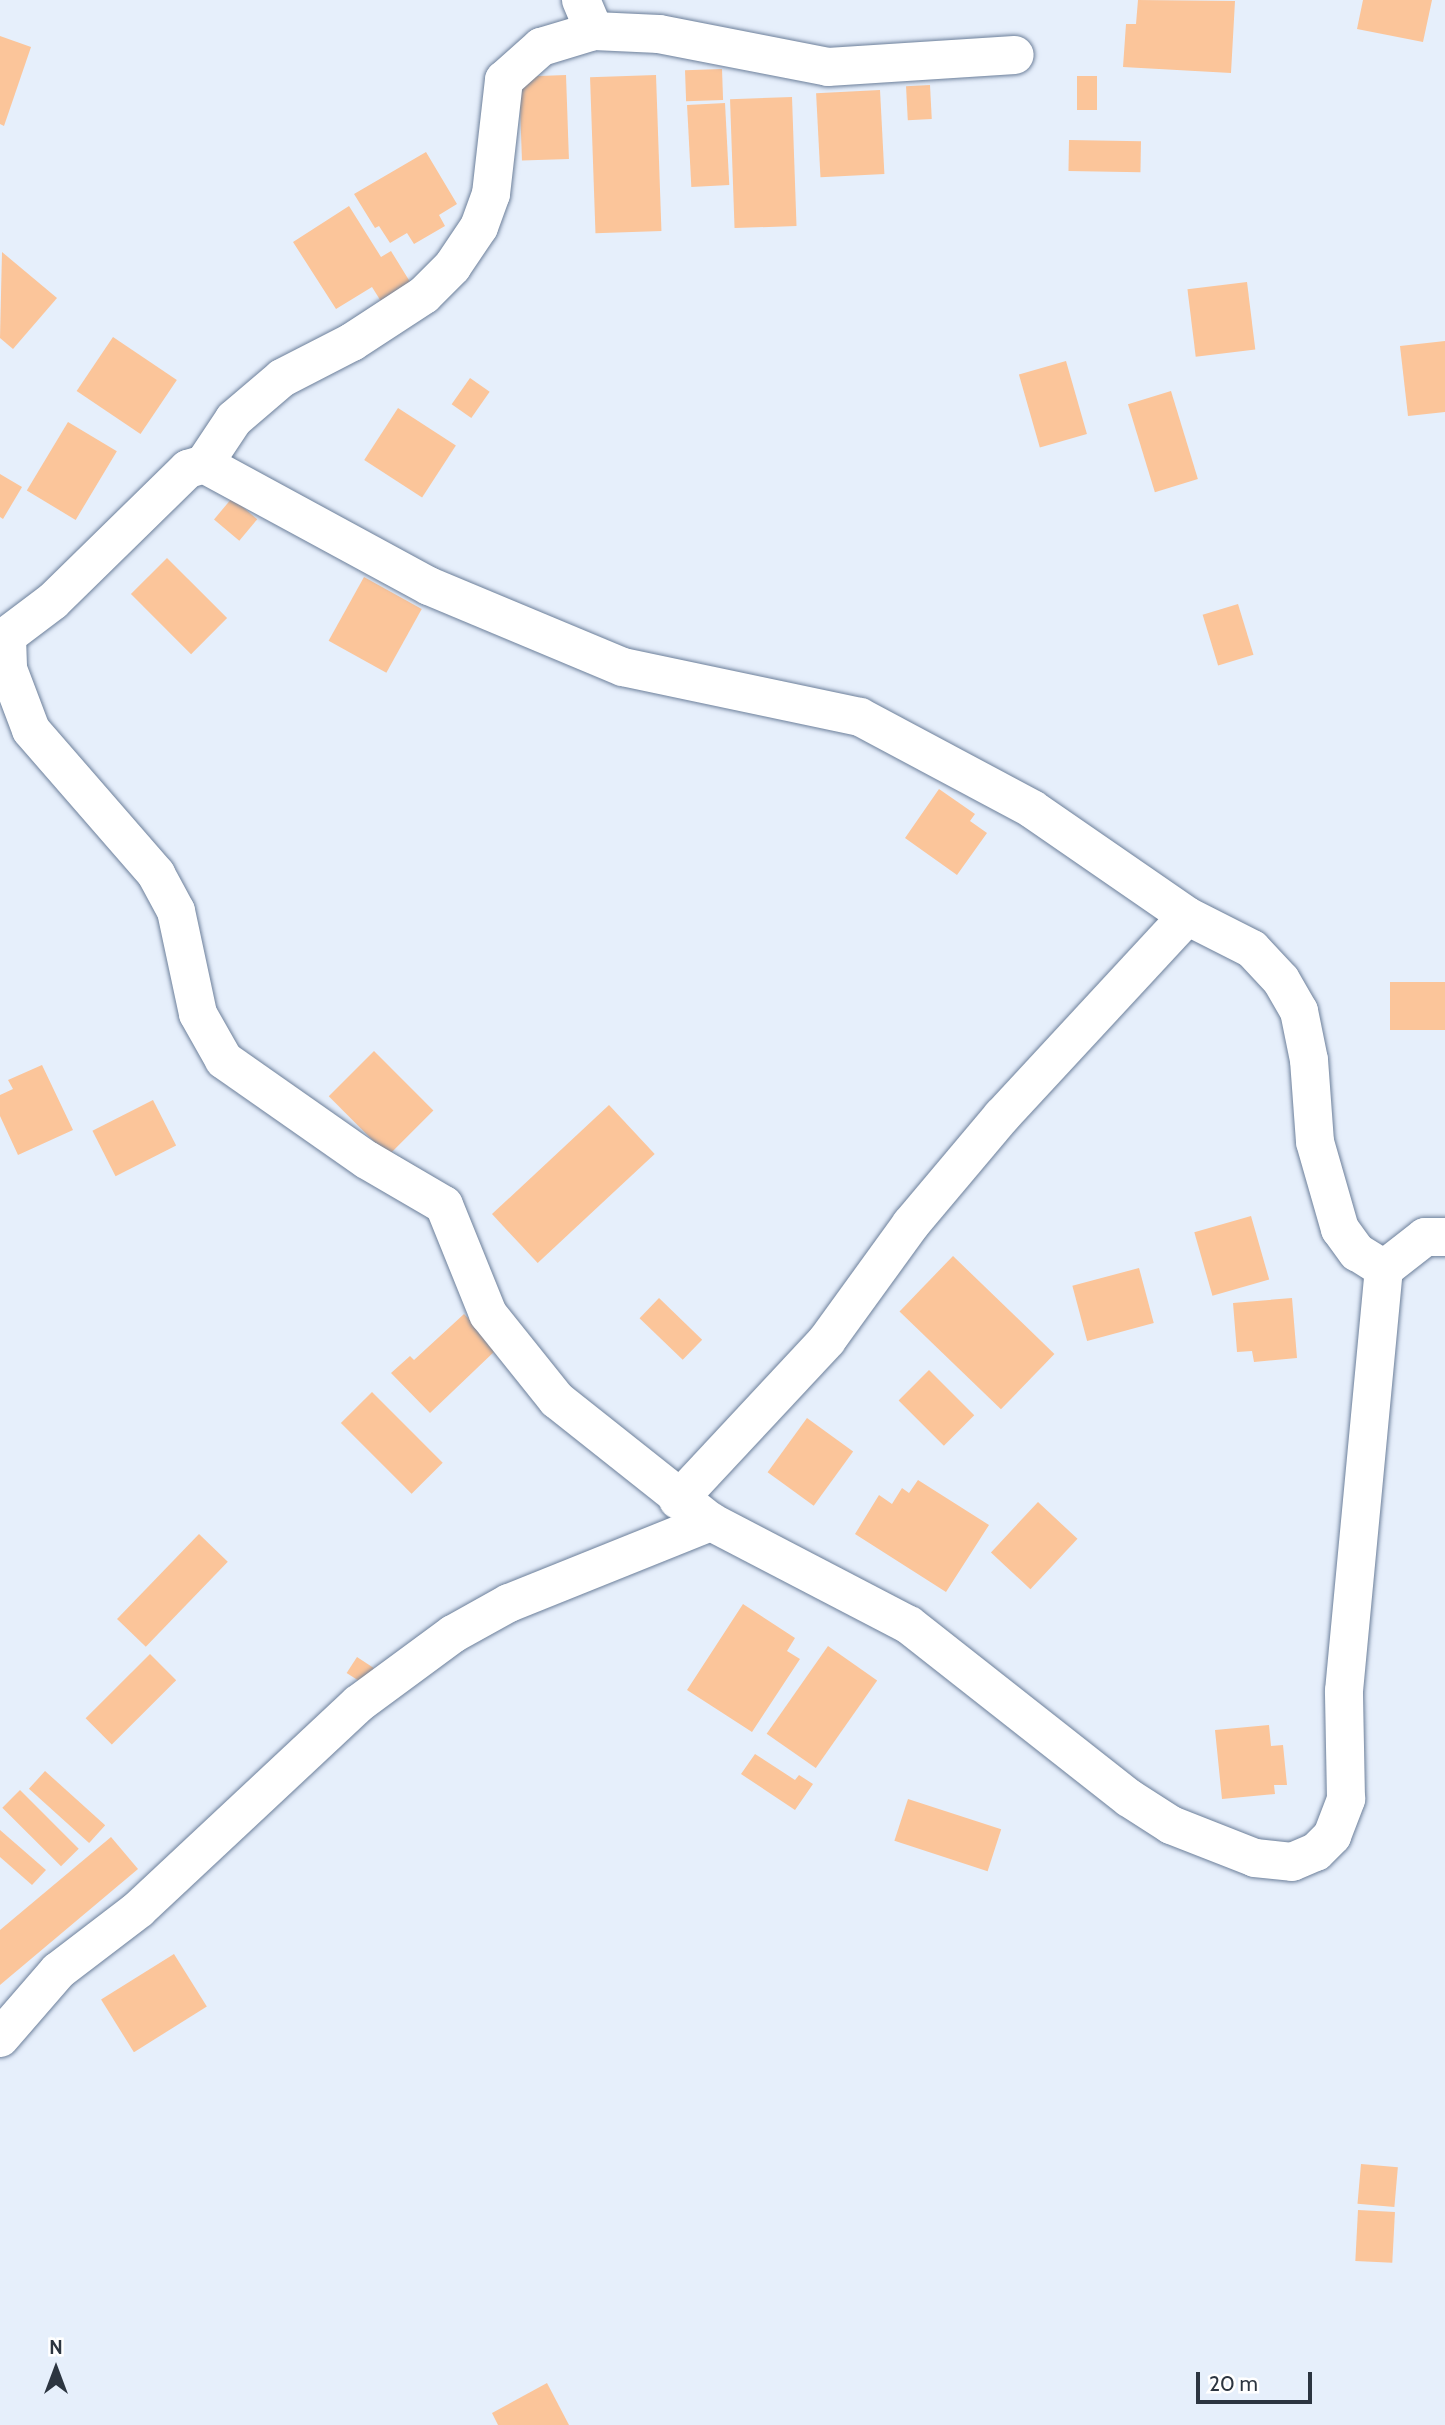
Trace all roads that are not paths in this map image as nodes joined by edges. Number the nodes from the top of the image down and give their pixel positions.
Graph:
1 (587, 16) edge
2 (1015, 55) dead end
3 (204, 464) junction
4 (4, 640) edge
5 (1187, 916) junction
6 (1445, 1237) edge
7 (1384, 1269) junction
8 (678, 1500) junction
9 (711, 1522) junction
10 (0, 2038) edge

1 - 2 street
1 - 3 street
3 - 4 street
3 - 5 street
4 - 8 street
5 - 7 street
5 - 8 street
6 - 7 street
7 - 9 street
8 - 9 street
9 - 10 street

